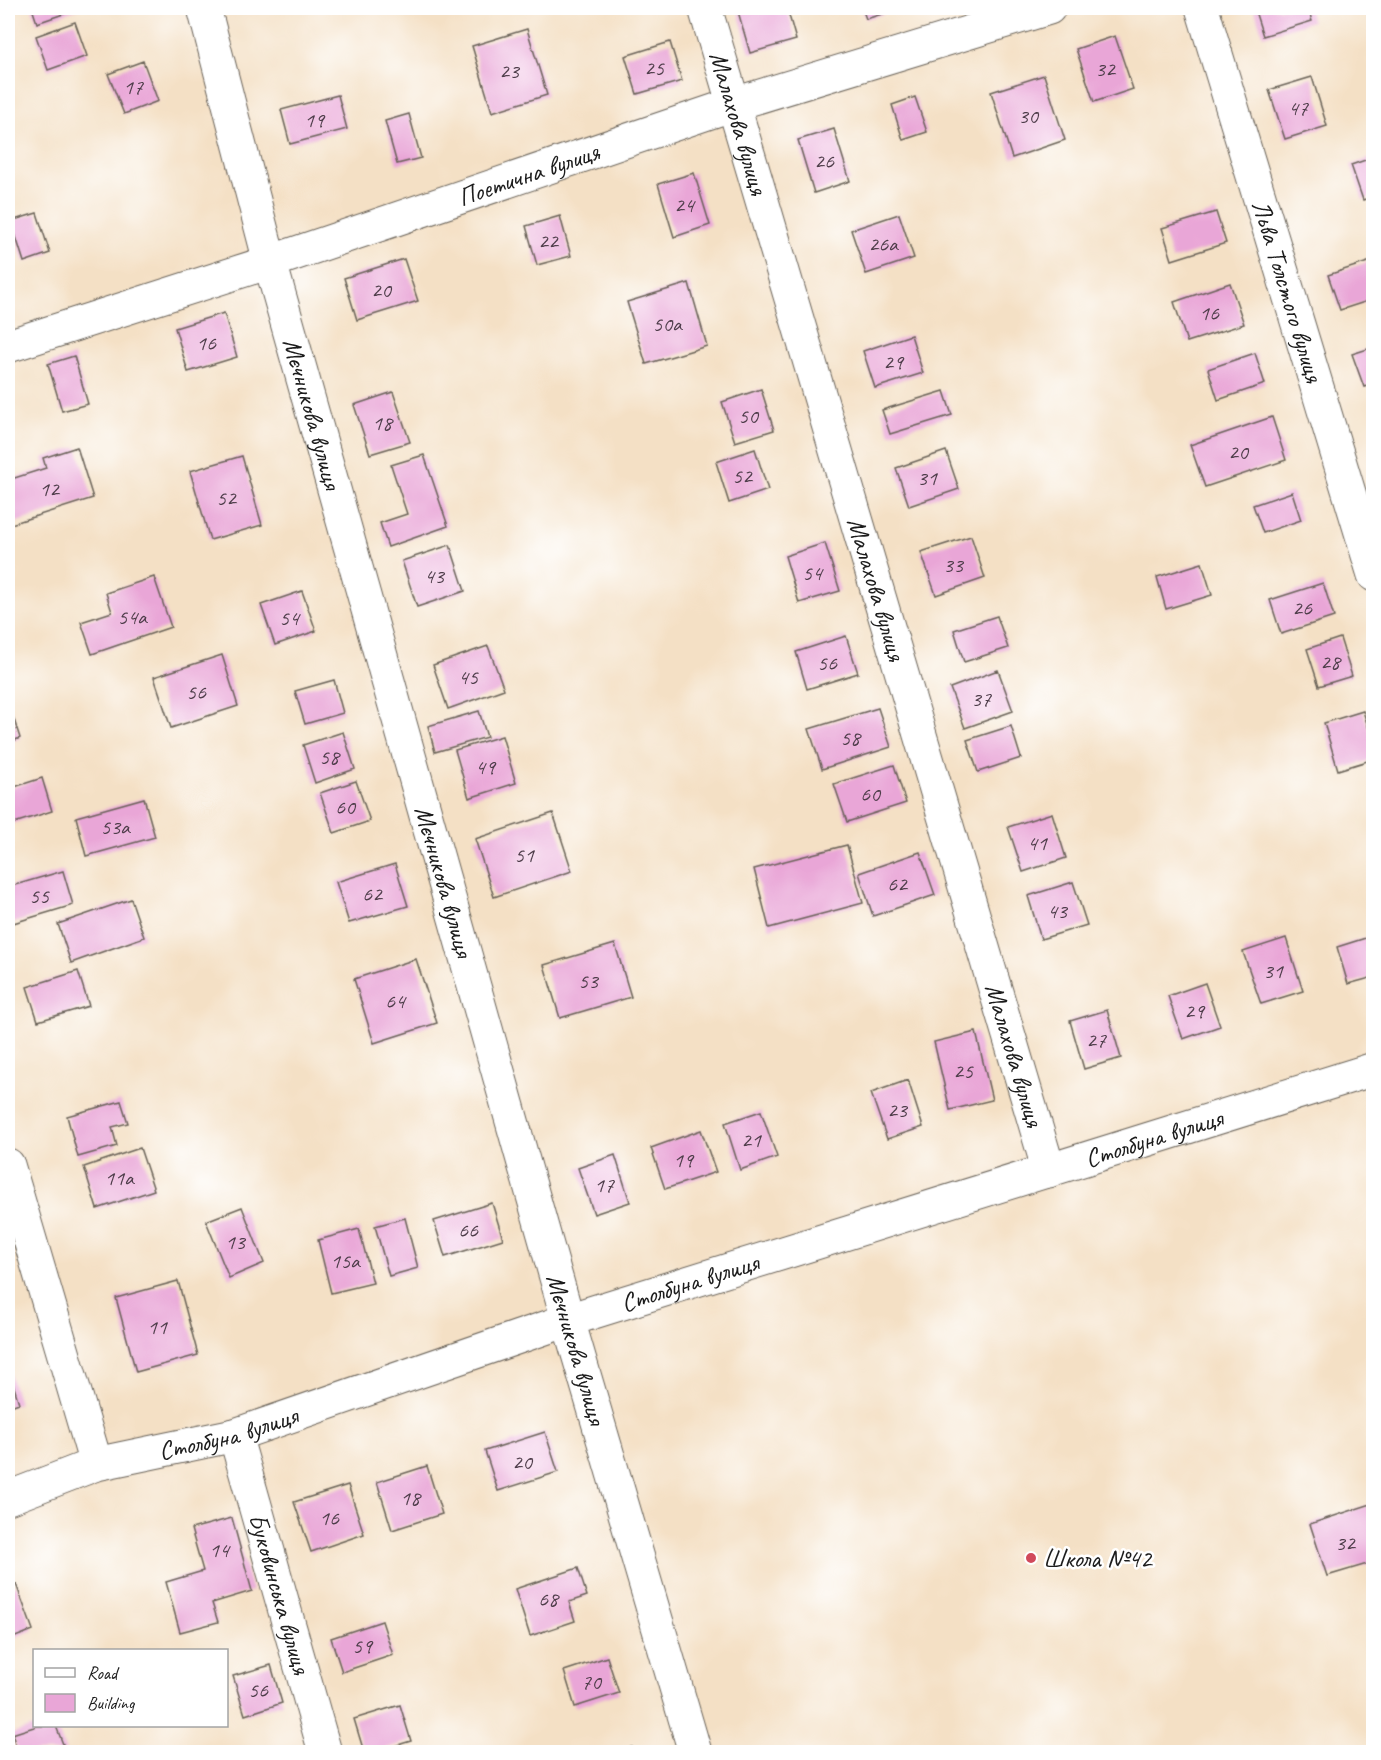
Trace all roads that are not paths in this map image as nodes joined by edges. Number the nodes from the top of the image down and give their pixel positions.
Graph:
1 (204, 8) edge
2 (705, 8) edge
3 (1049, 8) edge
4 (1202, 8) edge
5 (734, 104) junction
6 (270, 262) junction
7 (8, 346) edge
8 (1374, 575) edge
9 (1374, 1069) edge
10 (8, 1165) edge
11 (1049, 1171) junction
12 (568, 1320) junction
13 (235, 1435) junction
14 (96, 1464) junction
15 (8, 1498) edge
16 (325, 1752) edge
17 (695, 1752) edge

1 - 6 street, Мєчникова вулиця
2 - 5 street, Малахова вулиця
3 - 5 street, Поетична вулиця
4 - 8 street, Льва Толстого вулиця
5 - 6 street, Поетична вулиця
5 - 11 street, Малахова вулиця
6 - 7 street, Поетична вулиця
6 - 12 street, Мєчникова вулиця
9 - 11 street, Столбуна вулиця
10 - 14 street
11 - 12 street, Столбуна вулиця
12 - 13 street, Столбуна вулиця
12 - 17 street, Мєчникова вулиця
13 - 14 street, Столбуна вулиця
13 - 16 street, Буковинська вулиця
14 - 15 street, Столбуна вулиця

